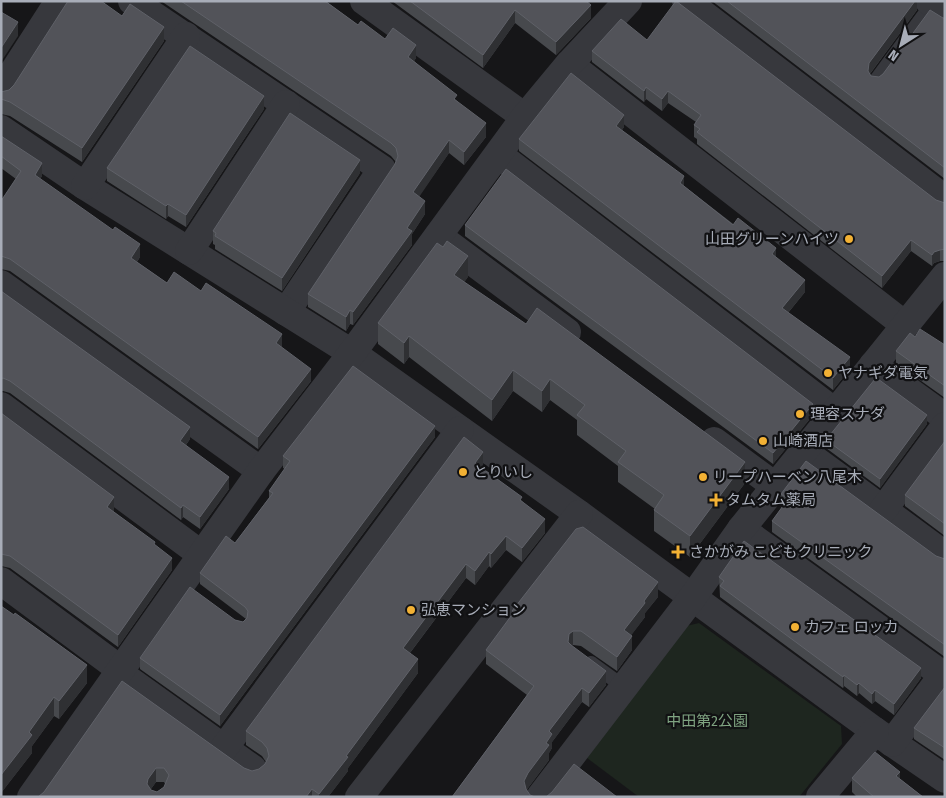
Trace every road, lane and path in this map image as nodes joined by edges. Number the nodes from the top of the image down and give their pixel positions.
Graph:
1 (60, 1) edge
2 (132, 1) edge
3 (364, 1) edge
4 (686, 1) edge
5 (618, 4) edge
6 (935, 6) edge
7 (186, 36) junction
8 (569, 64) junction
9 (876, 80) edge
10 (1, 91) edge
11 (286, 104) junction
12 (525, 118) junction
13 (1, 129) edge
14 (499, 155) junction
15 (85, 186) junction
16 (945, 199) edge
17 (438, 236) junction
18 (189, 251) junction
19 (943, 282) edge
20 (1, 284) edge
21 (286, 312) junction
22 (905, 325) junction
23 (590, 349) edge
24 (352, 353) junction
25 (873, 365) junction
26 (1, 406) edge
27 (835, 412) junction
28 (945, 417) edge
29 (945, 426) edge
30 (695, 427) edge
31 (460, 430) junction
32 (803, 451) junction
33 (262, 471) junction
34 (775, 486) junction
35 (883, 510) junction
36 (579, 514) junction
37 (741, 529) junction
38 (202, 555) junction
39 (945, 555) edge
40 (1, 581) edge
41 (692, 598) junction
42 (576, 653) edge
43 (120, 671) junction
44 (624, 687) junction
45 (884, 737) junction
46 (224, 748) junction
47 (253, 769) edge
48 (945, 779) edge
49 (31, 797) edge
50 (360, 797) edge
51 (540, 797) edge
52 (820, 797) edge

1 - 10 street
2 - 7 street
3 - 12 street
4 - 16 street
5 - 8 street
6 - 9 lane
7 - 11 street
7 - 15 street
8 - 12 street
8 - 22 street
11 - 18 street
11 - 21 street
12 - 14 street
13 - 15 street
14 - 17 street
14 - 27 street
15 - 18 street
17 - 23 street
17 - 24 street
18 - 21 street
19 - 22 street
20 - 33 street
21 - 24 street
22 - 25 street
24 - 31 street
24 - 33 street
25 - 27 street
25 - 28 street
26 - 38 street
27 - 32 street
29 - 35 street
30 - 34 street
31 - 36 street
31 - 46 street
32 - 34 street
32 - 35 street
33 - 38 street
34 - 37 street
35 - 39 street
36 - 41 street
36 - 50 street
37 - 41 street
37 - 45 street
38 - 43 street
40 - 43 street
41 - 44 street
41 - 45 street
42 - 44 lane
43 - 46 street
43 - 49 street
44 - 51 street
45 - 48 street
45 - 52 street
46 - 47 street

